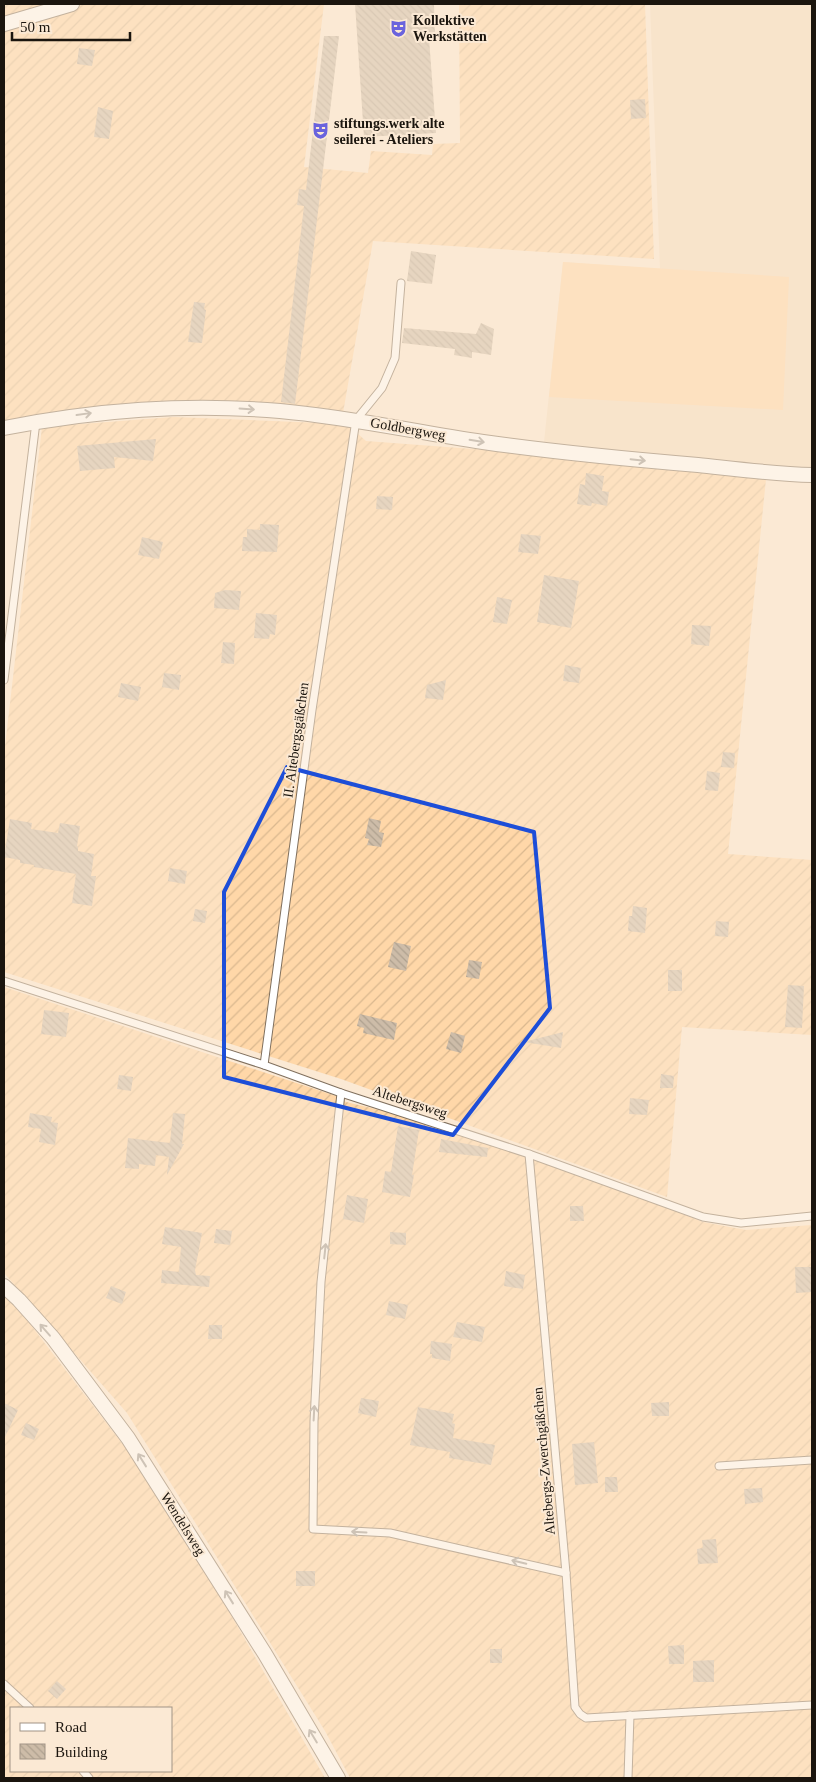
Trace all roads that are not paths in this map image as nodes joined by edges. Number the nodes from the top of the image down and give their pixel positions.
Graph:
1 (72, 4) edge
2 (4, 24) edge
3 (401, 283) dead end
4 (356, 420) junction
5 (36, 422) junction
6 (4, 428) edge
7 (812, 475) edge
8 (4, 680) edge
9 (4, 981) edge
10 (264, 1065) junction
11 (341, 1093) junction
12 (529, 1154) junction
13 (812, 1216) edge
14 (4, 1286) edge
15 (812, 1460) edge
16 (718, 1466) dead end
17 (566, 1572) junction
18 (4, 1684) edge
19 (812, 1705) edge
20 (29, 1707) edge
21 (630, 1715) junction
22 (338, 1778) edge
23 (628, 1778) edge

1 - 2 street
3 - 4 lane
5 -> 4 street, Goldbergweg
4 -> 7 street, Goldbergweg
4 - 10 lane, II. Altebergsgäßchen
5 - 6 street, Goldbergweg
5 - 8 lane
9 - 10 lane, Altebergsweg
10 - 11 lane, Altebergsweg
11 - 12 lane, Altebergsweg
17 -> 11 lane
12 - 13 lane, Altebergsweg
12 - 17 lane, Altebergs-Zwerchgäßchen
22 -> 14 street, Wendelsweg
15 - 16 lane
17 - 21 lane, Altebergs-Zwerchgäßchen
18 - 20 lane
19 - 21 lane, Altebergs-Zwerchgäßchen
21 - 23 lane

